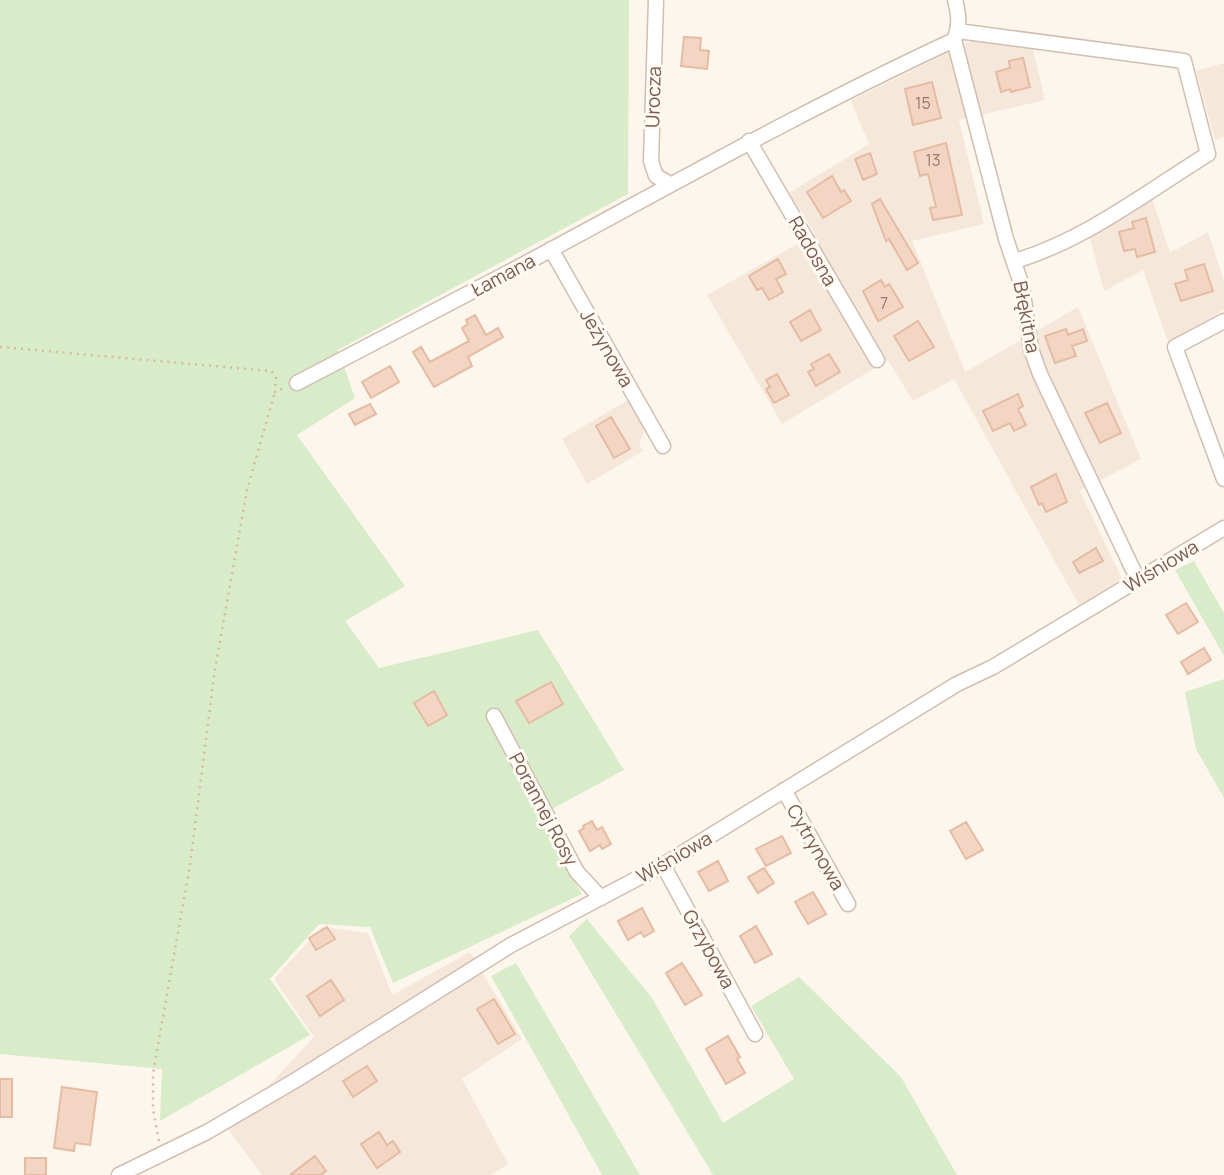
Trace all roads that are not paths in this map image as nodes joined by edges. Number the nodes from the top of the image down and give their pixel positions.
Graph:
1 (656, 0) edge
2 (955, 0) edge
3 (956, 36) junction
4 (749, 141) junction
5 (670, 184) junction
6 (551, 249) junction
7 (1015, 261) junction
8 (1224, 321) edge
9 (877, 360) dead end
10 (297, 383) road end
11 (663, 446) dead end
12 (1224, 479) edge
13 (1224, 528) edge
14 (1138, 580) junction
15 (494, 716) dead end
16 (784, 790) junction
17 (663, 865) junction
18 (601, 898) junction
19 (848, 904) dead end
20 (755, 1034) dead end
21 (119, 1175) edge

1 - 5 street, Urocza
2 - 3 street
3 - 4 street, Łamana
3 - 7 street, Błękitna
3 - 7 street
4 - 5 street, Łamana
4 - 9 street, Radosna
5 - 6 street, Łamana
6 - 10 street, Łamana
6 - 11 street, Jeżynowa
7 - 14 street, Błękitna
8 - 12 street
13 - 14 street, Wiśniowa
14 - 16 street, Wiśniowa
15 - 18 street, Porannej Rosy
16 - 17 street, Wiśniowa
16 - 19 street, Cytrynowa
17 - 18 street, Wiśniowa
17 - 20 street, Grzybowa
18 - 21 street, Wiśniowa

